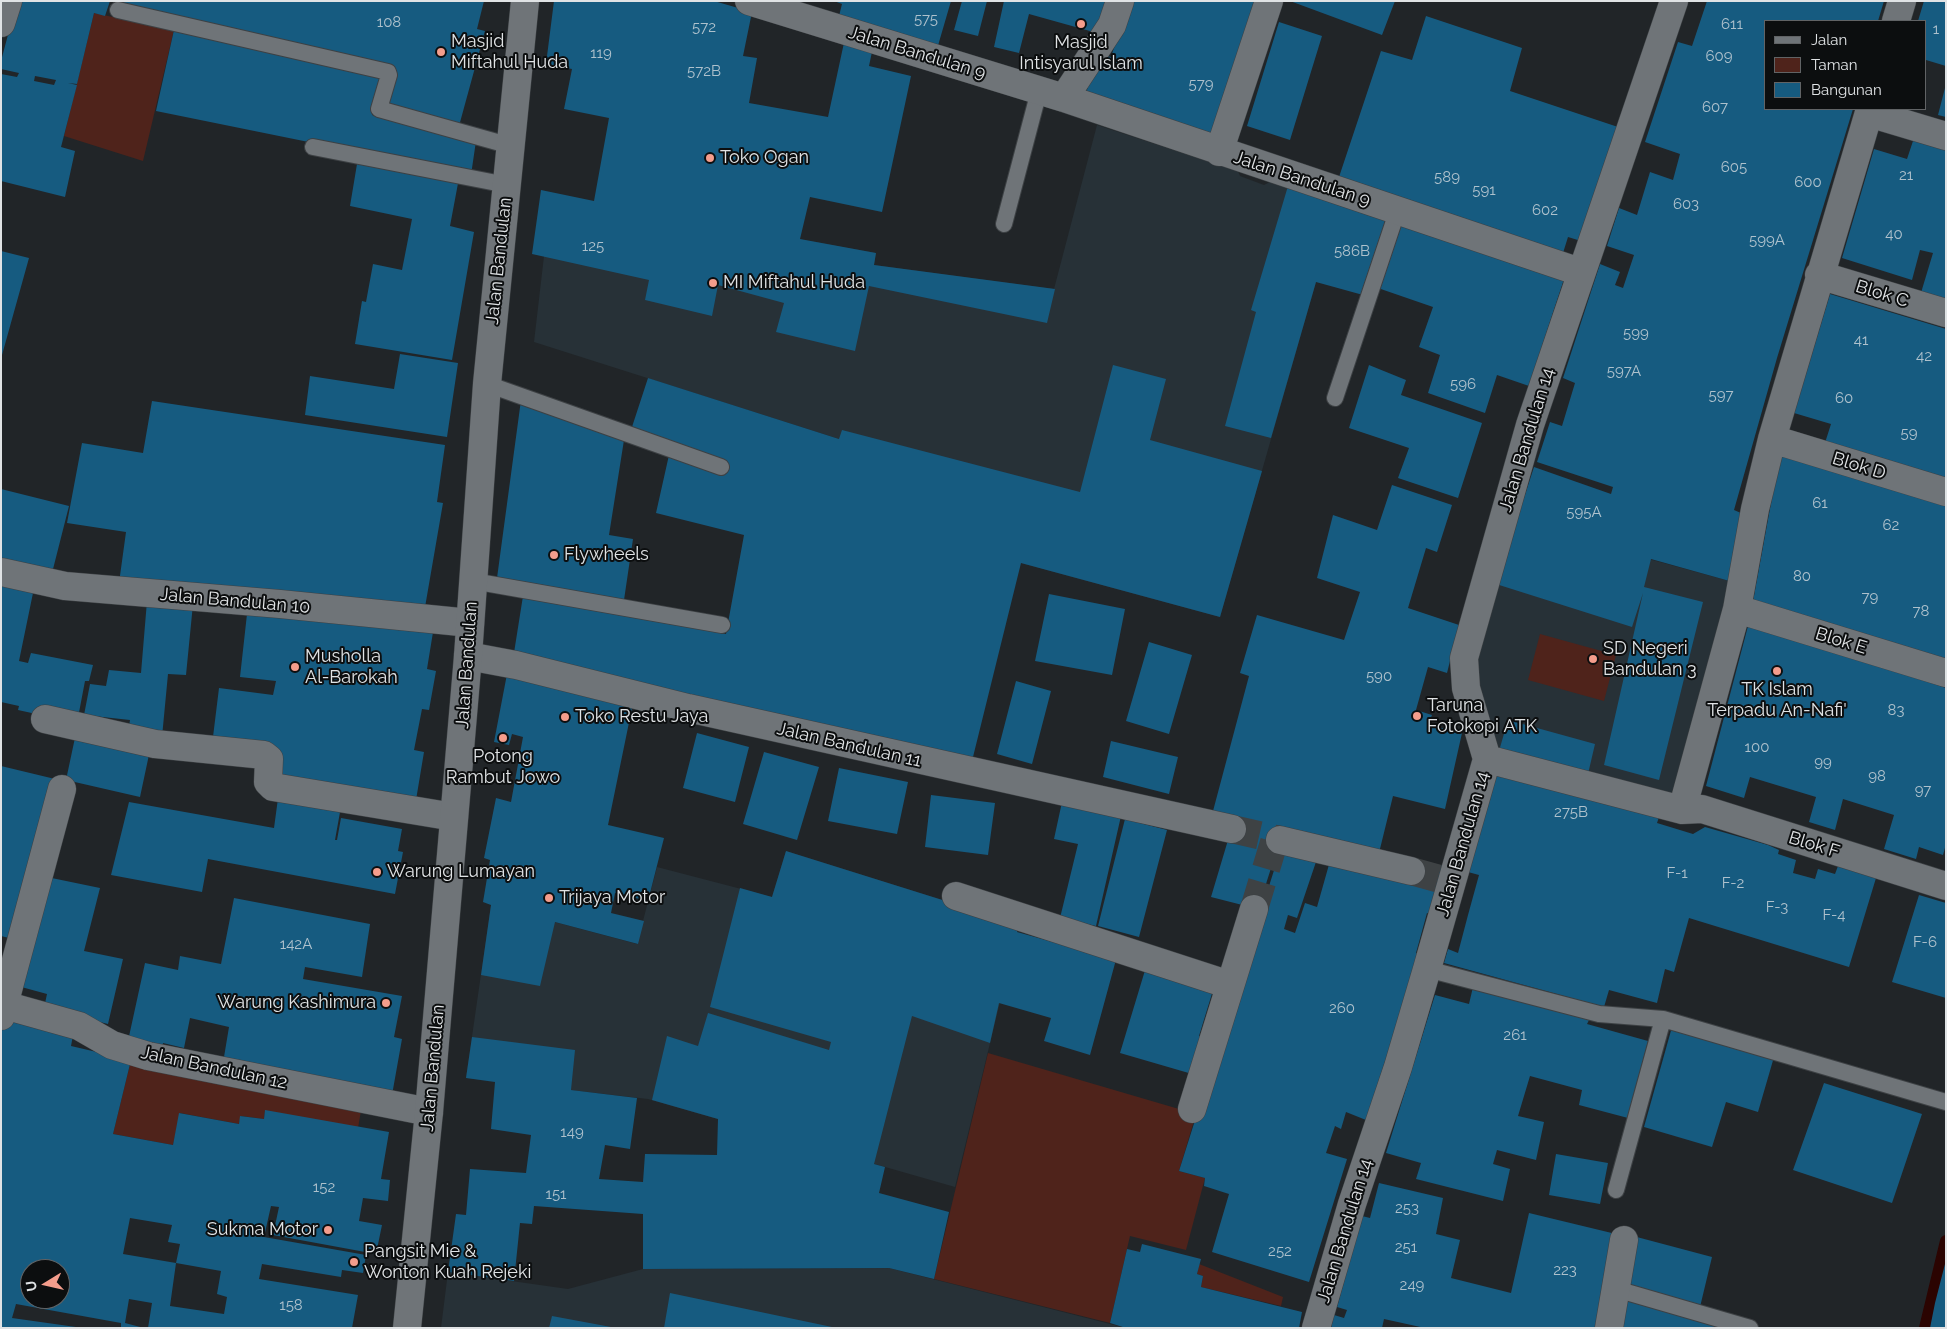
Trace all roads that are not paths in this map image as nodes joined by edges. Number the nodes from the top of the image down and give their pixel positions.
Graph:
1 (8, 1) edge
2 (525, 1) edge
3 (750, 1) edge
4 (1120, 1) edge
5 (1269, 1) edge
6 (1674, 1) edge
7 (1902, 1) edge
8 (118, 10) dead end
9 (1896, 20) edge
10 (1, 23) edge
11 (1052, 94) junction
12 (1869, 111) edge
13 (1946, 136) edge
14 (511, 146) junction
15 (313, 147) dead end
16 (1219, 152) junction
17 (507, 185) junction
18 (1398, 210) junction
19 (1004, 224) dead end
20 (1580, 272) junction
21 (1819, 275) junction
22 (1946, 313) edge
23 (487, 384) junction
24 (1335, 398) dead end
25 (1772, 439) junction
26 (721, 467) dead end
27 (1946, 492) edge
28 (1, 572) edge
29 (473, 581) junction
30 (1737, 610) junction
31 (470, 623) junction
32 (722, 625) dead end
33 (468, 656) junction
34 (1946, 673) edge
35 (45, 719) dead end
36 (1487, 759) junction
37 (62, 790) dead end
38 (1682, 810) junction
39 (454, 817) junction
40 (1232, 829) tunnel mouth
41 (1280, 840) tunnel mouth
42 (1410, 871) tunnel mouth
43 (1946, 886) edge
44 (956, 896) dead end
45 (1254, 909) tunnel mouth
46 (9, 946) edge
47 (1427, 969) junction
48 (1230, 985) junction
49 (3, 1011) edge
50 (1664, 1019) junction
51 (1946, 1102) edge
52 (1192, 1109) dead end
53 (429, 1112) junction
54 (1616, 1190) dead end
55 (1624, 1240) dead end
56 (1616, 1289) junction
57 (407, 1328) edge
58 (1316, 1328) edge
59 (1608, 1328) edge
60 (1750, 1328) edge

1 - 10 street
2 - 14 street, Jalan Bandulan
3 - 11 street, Jalan Bandulan 9
4 - 11 street
5 - 16 street
6 - 20 street
7 - 9 street
8 - 14 lane
11 - 16 street, Jalan Bandulan 9
11 - 19 lane
12 - 13 street
12 - 21 street
14 - 17 street, Jalan Bandulan
15 - 17 lane
16 - 18 street, Jalan Bandulan 9
17 - 23 street, Jalan Bandulan
18 - 20 street, Jalan Bandulan 9
18 - 24 lane
20 - 36 street, Jalan Bandulan 14
21 - 22 street, Blok C
21 - 25 street
23 - 26 lane
23 - 29 street, Jalan Bandulan
25 - 27 street, Blok D
25 - 30 street
28 - 31 street, Jalan Bandulan 10
29 - 31 street, Jalan Bandulan
29 - 32 lane
30 - 34 street, Blok E
30 - 38 street
31 - 33 street, Jalan Bandulan
33 - 39 street, Jalan Bandulan
33 - 40 street, Jalan Bandulan 11
35 - 39 street
36 - 38 street, Blok F
36 - 47 street, Jalan Bandulan 14
37 - 46 street
38 - 43 street, Blok F
39 - 53 street, Jalan Bandulan
41 - 42 street
44 - 48 street
45 - 48 street
46 - 49 street
47 - 50 lane
47 - 58 street, Jalan Bandulan 14
48 - 52 street
49 - 53 street, Jalan Bandulan 12
50 - 51 lane
50 - 54 lane
53 - 57 street, Jalan Bandulan
55 - 56 street
56 - 59 street
56 - 60 lane

